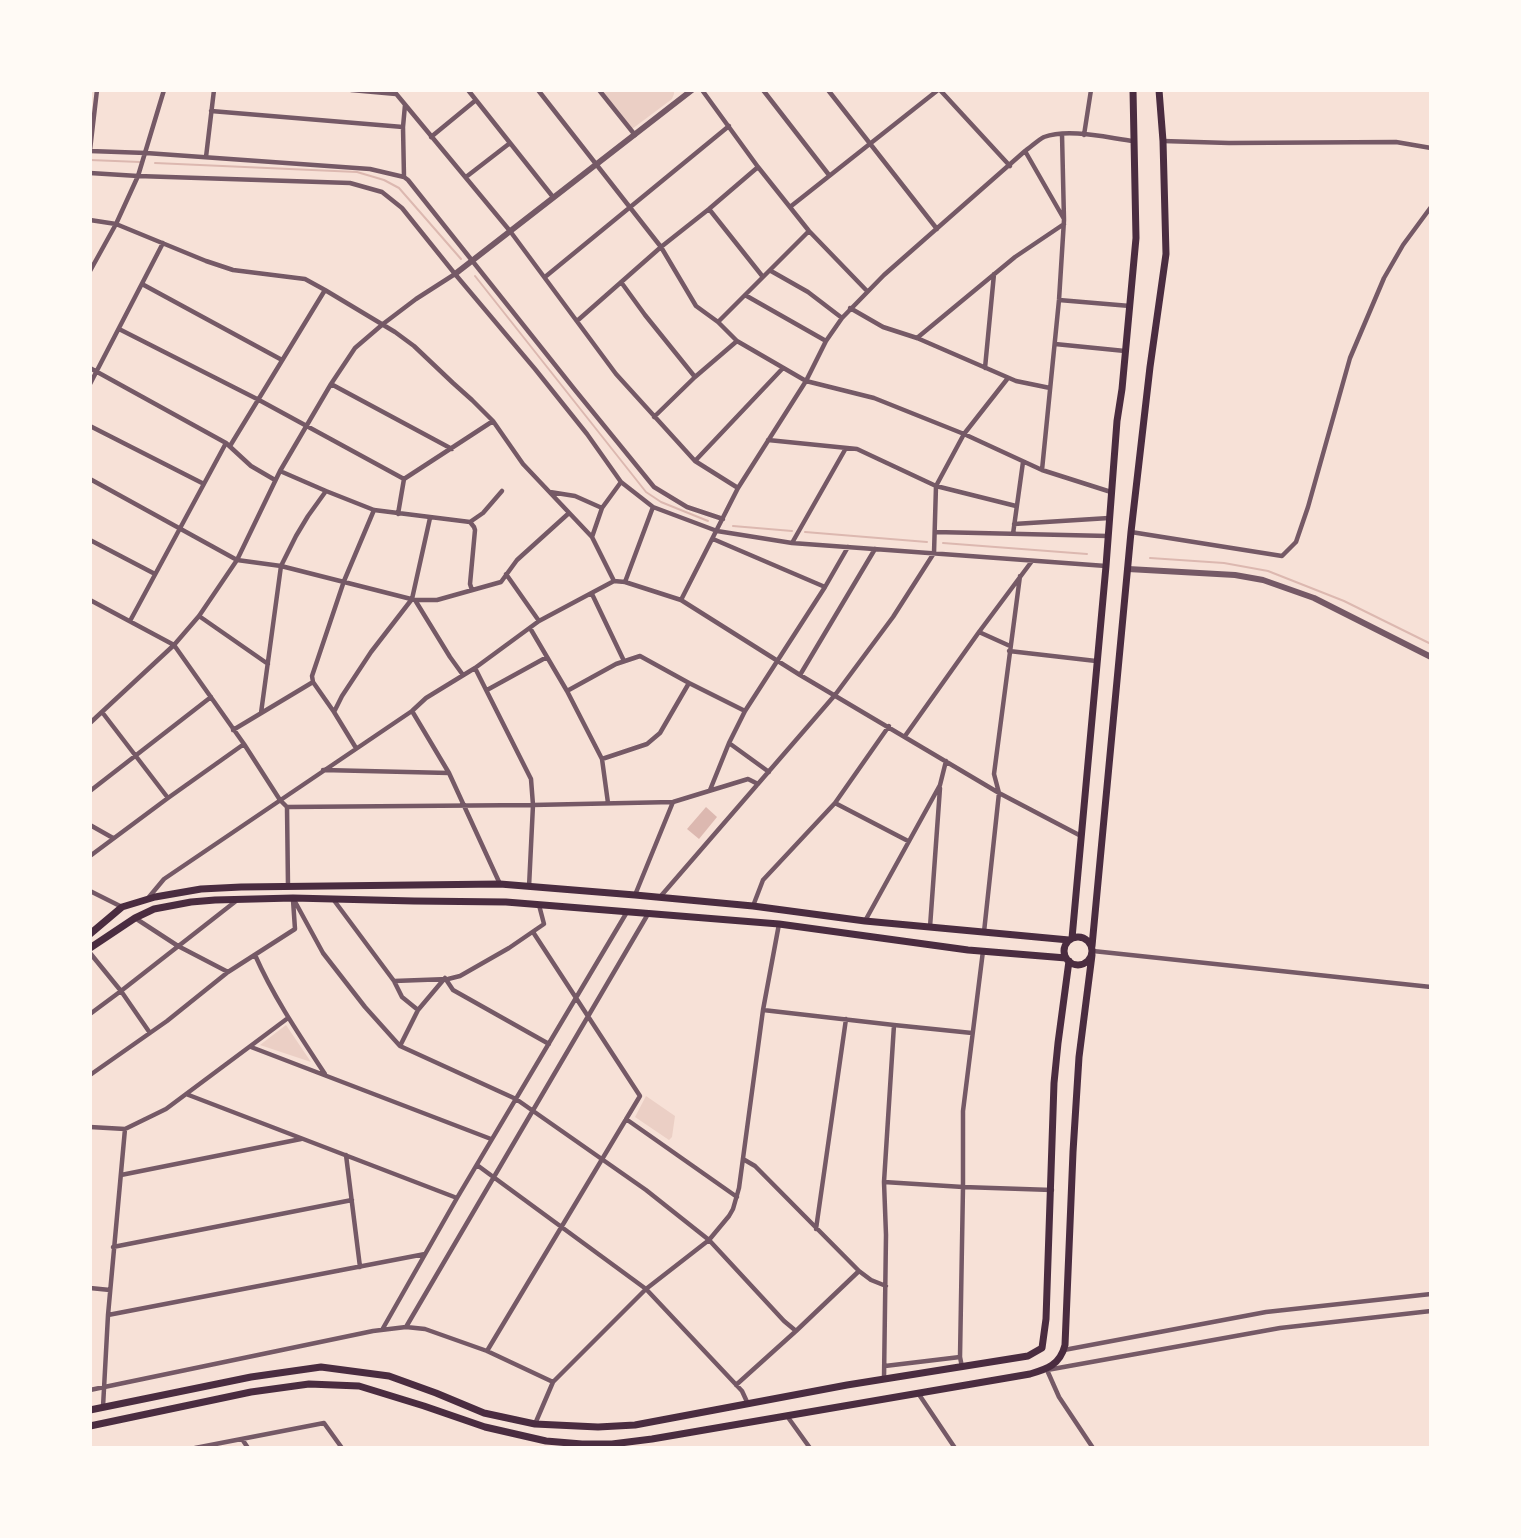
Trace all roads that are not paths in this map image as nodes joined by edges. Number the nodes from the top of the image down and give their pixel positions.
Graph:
1 (97, 90) edge
2 (164, 90) edge
3 (214, 90) edge
4 (351, 90) edge
5 (468, 90) edge
6 (538, 90) edge
7 (599, 90) edge
8 (692, 90) edge
9 (702, 90) edge
10 (763, 90) edge
11 (828, 90) edge
12 (939, 90) edge
13 (1091, 90) edge
14 (1133, 90) edge
15 (1159, 90) edge
16 (394, 92) edge
17 (476, 100) junction
18 (405, 105) junction
19 (211, 111) junction
20 (729, 126) junction
21 (403, 127) junction
22 (1062, 134) junction
23 (635, 135) junction
24 (1084, 135) junction
25 (431, 136) junction
26 (1163, 141) junction
27 (510, 142) junction
28 (1135, 142) junction
29 (870, 144) junction
30 (1431, 148) edge
31 (90, 151) edge
32 (1025, 151) junction
33 (146, 153) junction
34 (206, 157) junction
35 (597, 165) junction
36 (1010, 166) junction
37 (758, 167) junction
38 (90, 173) edge
39 (829, 175) junction
40 (138, 176) junction
41 (404, 177) junction
42 (466, 177) dead end
43 (553, 197) junction
44 (790, 207) junction
45 (1431, 207) edge
46 (629, 208) junction
47 (709, 208) junction
48 (90, 220) edge
49 (1064, 222) junction
50 (116, 224) junction
51 (937, 229) junction
52 (510, 231) junction
53 (809, 231) junction
54 (163, 243) junction
55 (661, 248) junction
56 (473, 261) junction
57 (90, 270) edge
58 (771, 271) junction
59 (455, 274) junction
60 (994, 274) junction
61 (545, 277) junction
62 (764, 278) junction
63 (621, 282) junction
64 (142, 284) junction
65 (326, 290) junction
66 (867, 291) junction
67 (745, 295) junction
68 (1059, 300) junction
69 (1130, 306) junction
70 (850, 308) junction
71 (842, 318) junction
72 (577, 321) junction
73 (718, 322) junction
74 (383, 324) junction
75 (119, 329) junction
76 (917, 338) junction
77 (737, 341) junction
78 (826, 341) junction
79 (1055, 344) junction
80 (1125, 351) junction
81 (282, 360) junction
82 (90, 368) edge
83 (783, 368) junction
84 (985, 368) junction
85 (96, 372) junction
86 (695, 377) junction
87 (1008, 378) junction
88 (806, 381) junction
89 (90, 384) edge
90 (331, 384) junction
91 (1050, 388) junction
92 (259, 400) junction
93 (654, 417) junction
94 (493, 422) junction
95 (90, 426) edge
96 (306, 426) junction
97 (964, 434) junction
98 (768, 440) junction
99 (228, 444) junction
100 (846, 448) junction
101 (452, 449) junction
102 (695, 461) junction
103 (1023, 462) junction
104 (1042, 470) junction
105 (280, 471) junction
106 (90, 479) edge
107 (404, 479) junction
108 (275, 480) junction
109 (621, 482) junction
110 (204, 484) junction
111 (936, 486) junction
112 (738, 488) junction
113 (326, 491) junction
114 (502, 491) dead end
115 (550, 492) junction
116 (1111, 492) junction
117 (1016, 506) junction
118 (653, 507) junction
119 (602, 508) junction
120 (374, 510) junction
121 (569, 513) junction
122 (398, 514) junction
123 (430, 518) junction
124 (1109, 518) junction
125 (723, 519) junction
126 (470, 522) junction
127 (1014, 524) junction
128 (180, 529) junction
129 (717, 531) junction
130 (935, 532) junction
131 (1131, 532) junction
132 (1013, 534) junction
133 (1108, 536) junction
134 (592, 537) junction
135 (713, 539) junction
136 (90, 540) edge
137 (792, 543) junction
138 (848, 547) junction
139 (875, 549) junction
140 (934, 553) junction
141 (237, 560) junction
142 (1032, 561) junction
143 (281, 566) junction
144 (1106, 566) junction
145 (1128, 569) junction
146 (155, 574) junction
147 (506, 574) junction
148 (1020, 576) junction
149 (344, 581) junction
150 (614, 581) junction
151 (625, 582) junction
152 (825, 587) junction
153 (472, 590) junction
154 (592, 594) junction
155 (414, 599) junction
156 (90, 600) edge
157 (681, 600) junction
158 (199, 616) junction
159 (130, 621) junction
160 (539, 621) junction
161 (530, 628) junction
162 (979, 632) junction
163 (174, 645) junction
164 (1010, 649) junction
165 (547, 657) junction
166 (1431, 657) edge
167 (624, 661) junction
168 (778, 661) junction
169 (1096, 661) junction
170 (268, 664) junction
171 (475, 668) junction
172 (463, 675) junction
173 (800, 675) junction
174 (313, 682) junction
175 (689, 683) junction
176 (487, 690) junction
177 (567, 691) junction
178 (835, 695) junction
179 (211, 697) junction
180 (412, 711) junction
181 (745, 711) junction
182 (102, 712) junction
183 (334, 712) junction
184 (261, 713) junction
185 (90, 723) edge
186 (889, 726) junction
187 (233, 730) junction
188 (906, 736) junction
189 (729, 743) junction
190 (244, 744) junction
191 (356, 748) junction
192 (135, 756) junction
193 (602, 759) junction
194 (946, 761) junction
195 (323, 771) junction
196 (449, 772) junction
197 (769, 772) junction
198 (758, 784) junction
199 (940, 785) junction
200 (710, 790) junction
201 (90, 791) edge
202 (999, 793) junction
203 (168, 798) junction
204 (280, 800) junction
205 (608, 802) junction
206 (673, 802) junction
207 (835, 803) junction
208 (463, 805) junction
209 (533, 805) junction
210 (287, 807) junction
211 (90, 825) edge
212 (1081, 836) junction
213 (113, 838) junction
214 (908, 841) junction
215 (90, 856) edge
216 (500, 884) junction
217 (288, 886) junction
218 (529, 887) junction
219 (90, 891) edge
220 (635, 895) junction
221 (660, 897) junction
222 (293, 898) junction
223 (238, 899) junction
224 (333, 899) junction
225 (145, 901) junction
226 (539, 905) junction
227 (753, 906) junction
228 (122, 907) junction
229 (627, 912) junction
230 (648, 914) junction
231 (135, 918) junction
232 (1074, 920) junction
233 (865, 921) junction
234 (779, 924) junction
235 (930, 927) junction
236 (533, 932) junction
237 (984, 932) junction
238 (90, 934) edge
239 (1054, 939) junction
240 (1070, 939) junction
241 (178, 946) junction
242 (90, 948) edge
243 (983, 951) junction
244 (1092, 951) junction
245 (90, 953) edge
246 (255, 955) junction
247 (1051, 956) junction
248 (1067, 959) junction
249 (228, 972) junction
250 (1067, 975) junction
251 (445, 978) junction
252 (394, 981) junction
253 (1431, 987) edge
254 (121, 991) junction
255 (576, 998) junction
256 (418, 1010) junction
257 (763, 1010) junction
258 (90, 1014) edge
259 (588, 1016) junction
260 (288, 1018) junction
261 (846, 1019) junction
262 (894, 1025) junction
263 (150, 1033) junction
264 (972, 1033) junction
265 (549, 1044) junction
266 (399, 1046) junction
267 (250, 1047) junction
268 (90, 1075) edge
269 (325, 1075) junction
270 (186, 1094) junction
271 (516, 1100) junction
272 (532, 1111) junction
273 (626, 1119) junction
274 (90, 1127) edge
275 (126, 1129) junction
276 (303, 1138) junction
277 (492, 1138) junction
278 (346, 1155) junction
279 (743, 1159) junction
280 (601, 1160) junction
281 (477, 1165) junction
282 (121, 1175) junction
283 (494, 1177) junction
284 (884, 1182) junction
285 (963, 1187) junction
286 (1052, 1190) junction
287 (737, 1197) junction
288 (457, 1198) junction
289 (352, 1200) junction
290 (561, 1226) junction
291 (816, 1229) junction
292 (709, 1240) junction
293 (113, 1247) junction
294 (425, 1254) junction
295 (360, 1266) junction
296 (859, 1271) junction
297 (886, 1286) junction
298 (90, 1288) edge
299 (646, 1289) junction
300 (110, 1290) junction
301 (1431, 1294) edge
302 (1431, 1311) edge
303 (108, 1315) junction
304 (406, 1327) junction
305 (382, 1330) junction
306 (796, 1331) junction
307 (1064, 1350) junction
308 (487, 1351) junction
309 (960, 1357) junction
310 (885, 1366) junction
311 (962, 1367) junction
312 (1047, 1370) junction
313 (884, 1379) junction
314 (553, 1382) junction
315 (736, 1385) junction
316 (104, 1386) junction
317 (90, 1390) edge
318 (918, 1393) junction
319 (748, 1404) junction
320 (103, 1408) junction
321 (90, 1410) edge
322 (787, 1416) junction
323 (535, 1424) junction
324 (90, 1426) edge
325 (242, 1439) junction
326 (545, 1444) edge
327 (195, 1448) edge
328 (248, 1448) edge
329 (342, 1448) edge
330 (810, 1448) edge
331 (955, 1448) edge
332 (1093, 1448) edge

1 - 31 street
2 - 33 street
3 - 19 street
4 - 16 street
5 - 17 street
6 - 35 street
7 - 23 street
8 - 23 street
9 - 20 street
10 - 39 street
11 - 29 street
12 - 29 street
12 - 36 street
13 - 24 street
14 - 28 main road
15 - 26 main road
16 - 18 street
17 - 25 street
17 - 27 street
18 - 21 street
18 - 25 street
19 - 21 street
19 - 34 street
20 - 37 street
20 - 46 street
21 - 41 street
22 - 24 street
22 - 32 street
22 - 49 street
23 - 35 street
24 - 28 street
25 - 52 street
26 - 30 street
26 - 131 main road
27 - 42 street
27 - 43 street
28 - 69 main road
29 - 39 street
29 - 51 street
31 - 33 street
32 - 36 street
32 - 49 street
33 - 34 street
33 - 40 street
34 - 41 street
35 - 43 street
35 - 46 street
36 - 51 street
37 - 44 street
37 - 47 street
38 - 40 street
39 - 44 street
40 - 50 street
40 - 59 street
41 - 56 street
43 - 52 street
44 - 53 street
45 - 131 street
46 - 55 street
46 - 61 street
47 - 55 street
47 - 62 street
48 - 50 street
49 - 60 street
49 - 68 street
50 - 54 street
50 - 57 street
51 - 66 street
52 - 56 street
52 - 61 street
53 - 58 street
53 - 66 street
54 - 64 street
54 - 65 street
55 - 63 street
55 - 73 street
56 - 59 street
56 - 125 street
58 - 62 street
58 - 71 street
59 - 74 street
59 - 109 street
60 - 76 street
60 - 84 street
61 - 72 street
62 - 67 street
63 - 72 street
63 - 86 street
64 - 75 street
64 - 81 street
65 - 74 street
65 - 81 street
66 - 70 street
67 - 73 street
67 - 78 street
68 - 69 street
68 - 79 street
69 - 80 main road
70 - 71 street
70 - 76 street
71 - 78 street
72 - 93 street
73 - 77 street
74 - 90 street
74 - 94 street
75 - 85 street
75 - 92 street
76 - 84 street
77 - 83 street
77 - 86 street
78 - 88 street
79 - 80 street
79 - 91 street
80 - 116 main road
81 - 92 street
82 - 85 street
83 - 88 street
83 - 102 street
84 - 87 street
85 - 89 street
85 - 99 street
86 - 93 street
87 - 91 street
87 - 97 street
88 - 97 street
88 - 98 street
90 - 96 street
90 - 101 street
91 - 104 street
92 - 96 street
92 - 99 street
93 - 102 street
94 - 101 street
94 - 115 street
95 - 110 street
96 - 105 street
96 - 107 street
97 - 103 street
97 - 111 street
98 - 100 street
98 - 112 street
99 - 108 street
99 - 110 street
100 - 111 street
100 - 137 street
101 - 107 street
102 - 112 street
103 - 104 street
103 - 117 street
104 - 116 street
105 - 108 street
105 - 113 street
106 - 128 street
107 - 122 street
108 - 141 street
109 - 118 street
109 - 119 street
110 - 128 street
111 - 117 street
111 - 130 street
112 - 125 street
113 - 120 street
113 - 143 street
114 - 126 street
115 - 119 street
115 - 121 street
116 - 124 main road
117 - 127 street
118 - 129 street
118 - 151 street
119 - 134 street
120 - 122 street
120 - 149 street
121 - 134 street
121 - 147 street
122 - 123 street
123 - 126 street
123 - 155 street
124 - 127 street
124 - 133 main road
125 - 129 street
126 - 153 street
127 - 132 street
128 - 141 street
128 - 146 street
129 - 135 street
129 - 137 street
130 - 132 street
130 - 140 street
131 - 145 main road
132 - 133 street
133 - 144 main road
134 - 150 street
135 - 152 street
135 - 157 street
136 - 146 street
137 - 138 street
138 - 139 street
138 - 152 street
139 - 140 street
139 - 173 street
140 - 142 street
140 - 178 street
141 - 143 street
141 - 158 street
142 - 144 street
142 - 148 street
143 - 149 street
143 - 170 street
144 - 169 main road
145 - 166 street
145 - 244 main road
146 - 159 street
147 - 153 street
147 - 160 street
148 - 162 street
148 - 164 street
149 - 155 street
149 - 174 street
150 - 151 street
150 - 154 street
151 - 157 street
152 - 168 street
153 - 155 street
154 - 160 street
154 - 167 street
155 - 172 street
155 - 183 street
156 - 159 street
157 - 168 street
158 - 163 street
158 - 170 street
159 - 163 street
160 - 161 street
161 - 165 street
161 - 171 street
162 - 164 street
162 - 188 street
163 - 179 street
163 - 182 street
164 - 169 street
164 - 202 street
165 - 176 street
165 - 177 street
167 - 175 street
167 - 177 street
168 - 173 street
168 - 181 street
169 - 212 main road
170 - 184 street
171 - 172 street
171 - 176 street
172 - 180 street
173 - 178 street
174 - 183 street
174 - 184 street
175 - 181 street
175 - 193 street
176 - 209 street
177 - 193 street
178 - 186 street
178 - 197 street
179 - 187 street
179 - 192 street
180 - 191 street
180 - 196 street
181 - 189 street
182 - 185 street
182 - 192 street
183 - 191 street
184 - 187 street
186 - 188 street
186 - 207 street
187 - 190 street
188 - 194 street
189 - 197 street
189 - 200 street
190 - 203 street
190 - 204 street
191 - 195 street
192 - 201 street
192 - 203 street
193 - 205 street
194 - 199 street
194 - 202 street
195 - 196 street
195 - 204 street
196 - 208 street
197 - 198 street
198 - 200 street
198 - 221 street
199 - 214 street
199 - 235 street
200 - 206 street
202 - 212 street
202 - 237 street
203 - 213 street
204 - 210 street
204 - 225 street
205 - 206 street
205 - 209 street
206 - 220 street
207 - 214 street
207 - 227 street
208 - 209 street
208 - 210 street
208 - 216 street
209 - 218 street
210 - 217 street
211 - 213 street
212 - 232 main road
213 - 215 street
214 - 233 street
216 - 217 main road
216 - 218 main road
217 - 225 main road
218 - 220 main road
219 - 228 street
220 - 221 main road
221 - 227 main road
222 - 223 main road
222 - 224 main road
222 - 246 street
222 - 266 street
223 - 231 main road
223 - 241 street
224 - 226 main road
224 - 252 street
225 - 228 main road
226 - 229 main road
226 - 236 street
227 - 233 main road
228 - 238 main road
229 - 230 main road
229 - 255 street
230 - 234 main road
230 - 259 street
231 - 241 street
231 - 242 main road
232 - 239 main road
232 - 240 main road
233 - 235 main road
234 - 243 main road
234 - 257 street
235 - 237 main road
236 - 251 street
236 - 255 street
237 - 239 main road
239 - 240 main road
240 - 244 main road
240 - 248 main road
241 - 249 street
241 - 254 street
243 - 247 main road
243 - 264 street
244 - 248 main road
244 - 253 street
244 - 307 main road
245 - 254 street
246 - 249 street
246 - 260 street
247 - 248 main road
247 - 250 main road
248 - 250 main road
249 - 263 street
250 - 286 main road
251 - 252 street
251 - 256 street
251 - 265 street
252 - 256 street
254 - 258 street
254 - 263 street
255 - 259 street
255 - 265 street
256 - 266 street
257 - 261 street
257 - 279 street
259 - 272 street
259 - 273 street
260 - 267 street
260 - 269 street
261 - 262 street
261 - 291 street
262 - 264 street
262 - 284 street
263 - 268 street
264 - 285 street
265 - 271 street
266 - 271 street
267 - 269 street
267 - 270 street
269 - 277 street
270 - 275 street
270 - 276 street
271 - 272 street
271 - 277 street
272 - 280 street
272 - 283 street
273 - 280 street
273 - 287 street
274 - 275 street
275 - 282 street
276 - 278 street
276 - 282 street
277 - 281 street
278 - 288 street
278 - 289 street
279 - 287 street
279 - 291 street
280 - 290 street
280 - 292 street
281 - 283 street
281 - 288 street
282 - 293 street
283 - 290 street
283 - 304 street
284 - 285 street
284 - 297 street
285 - 286 street
285 - 309 street
286 - 311 main road
287 - 292 street
288 - 294 street
289 - 293 street
289 - 295 street
290 - 299 street
290 - 308 street
291 - 296 street
292 - 299 street
292 - 306 street
293 - 300 street
294 - 295 street
294 - 305 street
295 - 303 street
296 - 297 street
296 - 306 street
297 - 310 street
298 - 300 street
299 - 314 street
299 - 315 street
300 - 303 street
301 - 307 street
302 - 312 street
303 - 316 street
304 - 305 street
304 - 308 street
305 - 316 street
306 - 315 street
307 - 312 main road
308 - 314 street
309 - 310 street
309 - 311 street
310 - 313 street
311 - 313 main road
312 - 318 main road
312 - 332 street
313 - 319 main road
314 - 323 street
315 - 319 street
316 - 317 street
316 - 320 street
318 - 322 main road
318 - 331 street
319 - 323 main road
320 - 321 main road
320 - 323 main road
322 - 326 main road
322 - 330 street
324 - 326 main road
325 - 327 street
325 - 328 street
325 - 329 street

